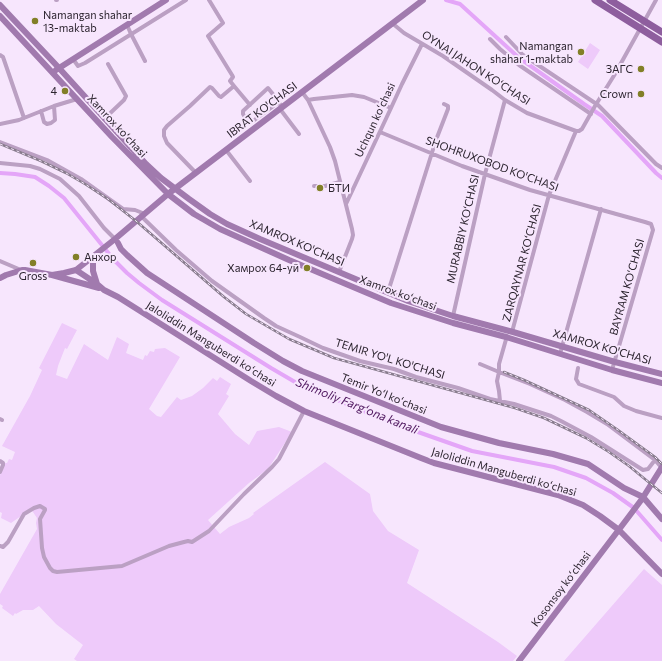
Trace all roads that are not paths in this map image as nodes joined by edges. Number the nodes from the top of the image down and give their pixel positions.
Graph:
1 (166, 0) edge
2 (186, 0) edge
3 (209, 0) edge
4 (423, 0) edge
5 (595, 0) edge
6 (610, 0) edge
7 (656, 0) edge
8 (0, 5) edge
9 (0, 16) edge
10 (644, 21) junction
11 (392, 23) junction
12 (127, 25) junction
13 (640, 28) junction
14 (662, 32) edge
15 (131, 34) junction
16 (506, 37) dead end
17 (490, 38) dead end
18 (662, 42) edge
19 (422, 44) junction
20 (92, 47) junction
21 (0, 55) edge
22 (98, 55) junction
23 (73, 60) junction
24 (145, 61) dead end
25 (108, 64) dead end
26 (59, 68) junction
27 (52, 72) junction
28 (234, 86) junction
29 (302, 92) junction
30 (78, 99) junction
31 (308, 100) junction
32 (505, 100) junction
33 (444, 104) dead end
34 (250, 105) junction
35 (596, 105) junction
36 (54, 106) junction
37 (280, 106) junction
38 (391, 108) junction
39 (41, 111) junction
40 (591, 114) junction
41 (24, 118) junction
42 (104, 119) junction
43 (0, 124) edge
44 (576, 131) junction
45 (380, 132) junction
46 (299, 134) dead end
47 (0, 142) edge
48 (226, 150) junction
49 (432, 153) junction
50 (0, 163) edge
51 (662, 168) edge
52 (196, 173) junction
53 (485, 174) junction
54 (250, 181) dead end
55 (340, 182) junction
56 (314, 186) dead end
57 (175, 189) junction
58 (168, 194) junction
59 (549, 195) junction
60 (346, 204) junction
61 (601, 210) junction
62 (143, 215) junction
63 (645, 222) joint
64 (117, 241) junction
65 (95, 255) junction
66 (0, 261) edge
67 (22, 270) junction
68 (76, 270) junction
69 (339, 272) junction
70 (52, 275) junction
71 (0, 278) edge
72 (354, 278) junction
73 (97, 284) junction
74 (350, 286) junction
75 (104, 290) junction
76 (388, 292) junction
77 (453, 316) junction
78 (512, 332) junction
79 (506, 337) junction
80 (562, 347) junction
81 (560, 354) junction
82 (615, 362) junction
83 (480, 364) dead end
84 (578, 368) dead end
85 (612, 370) junction
86 (499, 372) junction
87 (662, 374) edge
88 (662, 384) edge
89 (500, 401) junction
90 (304, 411) junction
91 (662, 418) edge
92 (655, 460) junction
93 (0, 461) edge
94 (662, 467) edge
95 (0, 472) edge
96 (642, 498) junction
97 (662, 519) edge
98 (619, 530) junction
99 (0, 546) edge
100 (662, 574) edge
101 (519, 661) edge

1 - 12 main road
2 - 15 street
3 - 28 street
4 - 11 main road, IBRAT KO'CHASI
5 - 13 main road
6 - 10 main road
7 - 10 street, ZARQAYNAR KO‘CHASI
8 - 26 main road, XAMROX KO'CHASI
9 - 27 main road, Xamrox koʻchasi
10 - 13 street, ZARQAYNAR KO‘CHASI
10 - 14 main road
11 - 19 street, OYNAI JAHON KO‘CHASI
11 - 29 main road, IBRAT KO'CHASI
12 - 15 street
12 - 20 main road
13 - 18 main road
13 - 35 street, ZARQAYNAR KO‘CHASI
15 - 22 street
15 - 24 street
16 - 35 street
17 - 40 street
19 - 32 street, OYNAI JAHON KO‘CHASI
19 - 38 street, Uchqun koʻchasi
20 - 22 street
20 - 23 main road
21 - 41 street
22 - 23 street
23 - 26 main road
25 - 42 street
26 - 27 main road
26 - 42 main road, XAMROX KO'CHASI
27 - 30 main road, Xamrox koʻchasi
28 - 34 street
28 - 52 street
29 - 31 street
29 - 37 main road, IBRAT KO'CHASI
30 - 36 street
30 - 58 main road, Xamrox koʻchasi
31 - 38 street
31 - 55 street
32 - 44 street, OYNAI JAHON KO‘CHASI
32 - 53 street, MURABBIY KO‘CHASI
33 - 49 street
34 - 37 street
34 - 37 street
35 - 40 street, ZARQAYNAR KO‘CHASI
35 - 51 street
36 - 39 street
36 - 39 street
37 - 46 street
37 - 48 main road, IBRAT KO'CHASI
38 - 45 street, Uchqun koʻchasi
39 - 41 street
40 - 44 street, ZARQAYNAR KO‘CHASI
41 - 43 street
42 - 57 main road, XAMROX KO'CHASI
44 - 59 street, ZARQAYNAR KO‘CHASI
45 - 49 street, SHOHRUXOBOD KO'CHASI
45 - 60 street, Uchqun koʻchasi
47 - 62 street
48 - 52 main road, IBRAT KO'CHASI
48 - 54 street
49 - 53 street, SHOHRUXOBOD KO'CHASI
49 - 76 street
50 - 64 street
52 - 57 main road, IBRAT KO'CHASI
53 - 59 street, SHOHRUXOBOD KO'CHASI
53 - 77 street, MURABBIY KO‘CHASI
55 - 56 street
55 - 60 street
57 - 58 main road, IBRAT KO'CHASI
57 - 69 main road, XAMROX KO'CHASI
58 - 62 main road, IBRAT KO'CHASI
58 - 74 main road, Xamrox koʻchasi
59 - 61 street, SHOHRUXOBOD KO'CHASI
59 - 78 street, ZARQAYNAR KO‘CHASI
60 - 69 street
61 - 63 street, SHOHRUXOBOD KO'CHASI
61 - 80 street
62 - 64 main road, IBRAT KO'CHASI
62 - 89 street, TEMIR YO'L KO'CHASI
63 - 82 street, BAYRAM KO‘CHASI
64 - 65 main road, IBRAT KO'CHASI
64 - 96 main road, Temir Yoʻl koʻchasi
65 - 68 main road, IBRAT KO'CHASI
65 - 73 main road
66 - 67 street
67 - 70 main road
67 - 71 main road
68 - 70 main road
68 - 73 main road, Jaloliddin Manguberdi koʻchasi
69 - 72 main road, XAMROX KO'CHASI
70 - 75 main road
72 - 74 street
72 - 76 main road, XAMROX KO'CHASI
73 - 75 main road, Jaloliddin Manguberdi koʻchasi
74 - 79 main road, Xamrox koʻchasi
75 - 90 main road, Jaloliddin Manguberdi koʻchasi
76 - 77 main road, XAMROX KO'CHASI
77 - 78 main road, XAMROX KO'CHASI
78 - 79 street
78 - 80 main road, XAMROX KO'CHASI
79 - 81 main road, Xamrox koʻchasi
79 - 86 street
80 - 81 street
80 - 82 main road, XAMROX KO'CHASI
81 - 85 main road, Xamrox koʻchasi
82 - 85 street
82 - 87 main road, XAMROX KO'CHASI
83 - 86 street
84 - 91 street
85 - 88 main road, Xamrox koʻchasi
86 - 89 street
86 - 92 street
89 - 92 street, TEMIR YO'L KO'CHASI
90 - 98 main road, Jaloliddin Manguberdi koʻchasi
90 - 99 street
92 - 94 street
93 - 95 street
94 - 96 main road, Kosonsoy koʻchasi
96 - 97 main road, Temir Yoʻl koʻchasi
96 - 98 main road, Kosonsoy koʻchasi
98 - 100 main road, Jaloliddin Manguberdi koʻchasi
98 - 101 main road, Kosonsoy koʻchasi

